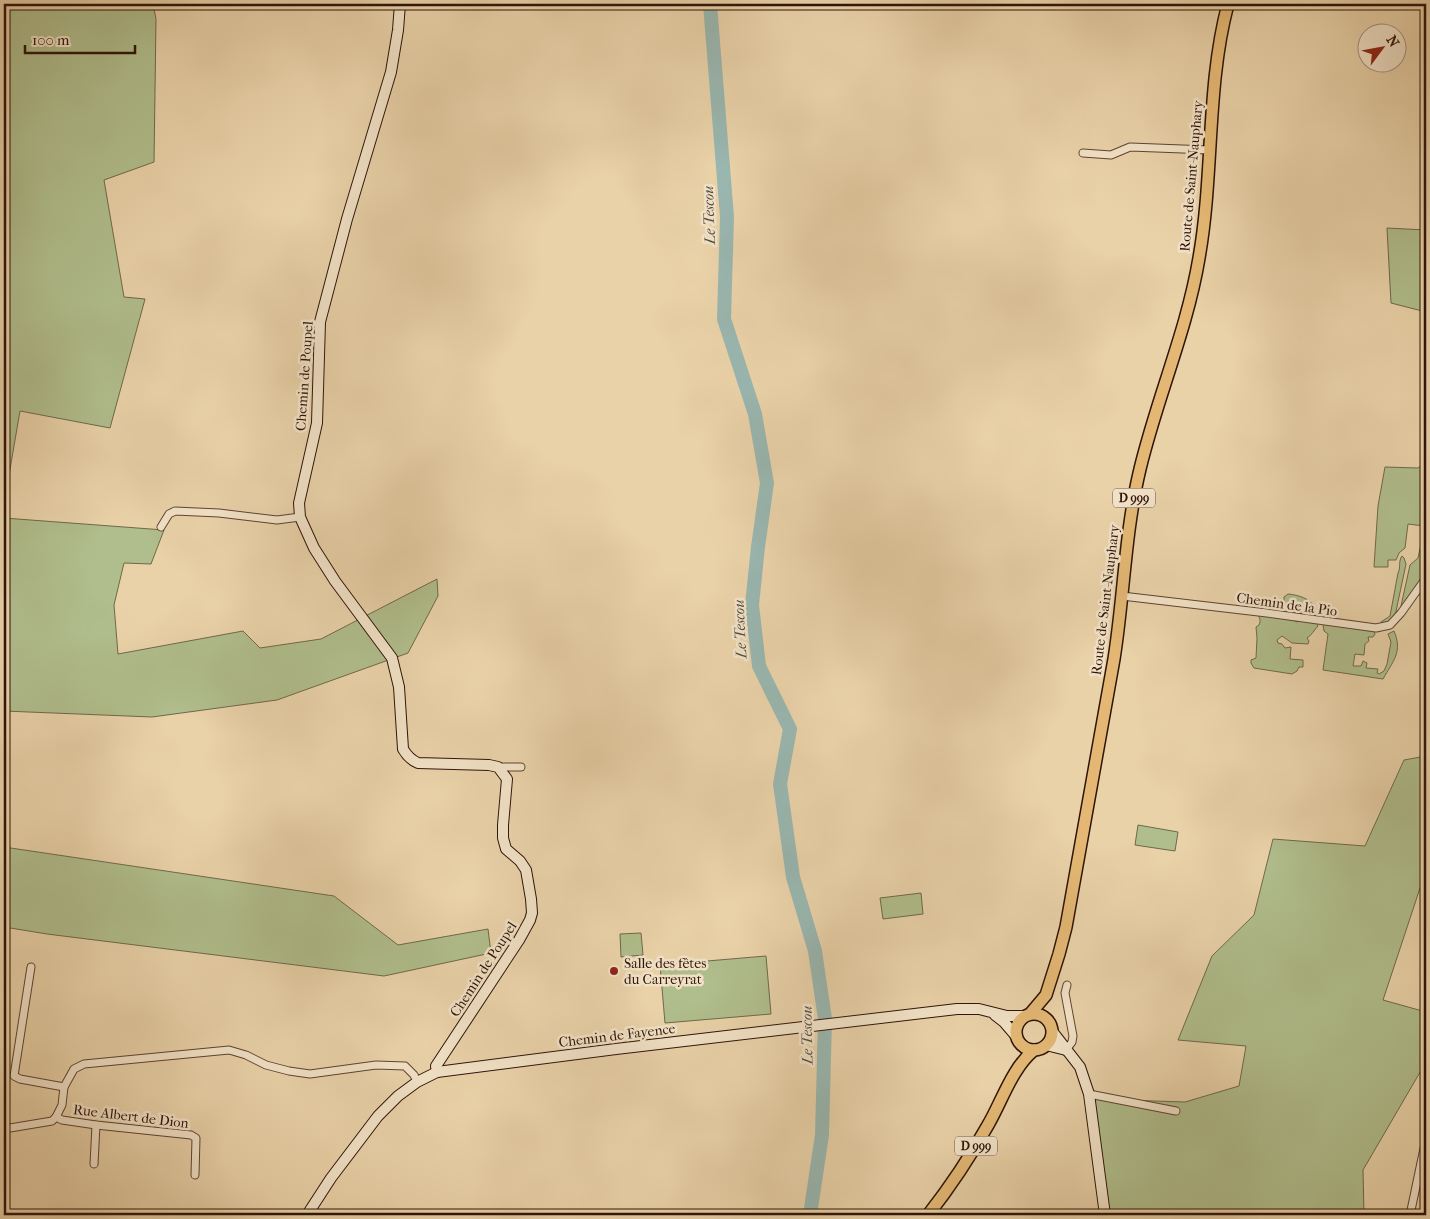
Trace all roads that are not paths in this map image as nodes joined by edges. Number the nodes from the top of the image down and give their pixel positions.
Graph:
1 (400, 4) edge
2 (1228, 4) edge
3 (1210, 150) junction
4 (1083, 153) dead end
5 (300, 516) junction
6 (161, 527) dead end
7 (1426, 578) edge
8 (1122, 596) junction
9 (498, 767) junction
10 (521, 767) dead end
11 (31, 968) dead end
12 (1067, 985) dead end
13 (1046, 995) junction
14 (994, 1014) junction
15 (1027, 1015) junction
16 (1047, 1019) junction
17 (1052, 1031) junction
18 (1017, 1038) junction
19 (1046, 1045) junction
20 (1034, 1050) junction
21 (1066, 1050) junction
22 (1016, 1071) junction
23 (437, 1072) junction
24 (417, 1082) junction
25 (64, 1087) junction
26 (1089, 1094) junction
27 (1176, 1112) dead end
28 (56, 1117) junction
29 (96, 1125) junction
30 (4, 1129) edge
31 (1426, 1139) edge
32 (94, 1164) dead end
33 (194, 1175) dead end
34 (307, 1215) edge
35 (928, 1215) edge
36 (1105, 1215) edge
37 (1410, 1215) edge

1 - 5 street, Chemin de Poupel
2 - 3 main road, Route de Saint-Nauphary / D 999
3 - 4 street
3 - 8 main road, Route de Saint-Nauphary / D 999
5 - 6 street
5 - 9 street, Chemin de Poupel
7 - 8 street, Chemin de la Pio
8 - 13 main road, Route de Saint-Nauphary / D 999
9 - 10 street, Chemin de Poupel
9 - 23 street, Chemin de Poupel
11 - 25 street
12 - 21 street
13 - 15 main road, Route de Saint-Nauphary / D 999
13 - 16 main road, Route de Saint-Nauphary / D 999
14 - 15 street, Chemin de Fayence
14 - 18 street
14 - 23 street, Chemin de Fayence
15 - 16 main road
15 - 18 main road
16 - 17 main road
17 - 19 main road
17 - 21 street
18 - 20 main road
18 - 22 main road, D 999
19 - 20 main road
19 - 21 street
20 - 22 main road, D 999
21 - 26 street
22 - 35 main road, D 999
23 - 24 street, Chemin de Fayence
24 - 25 street
24 - 34 street, Chemin de Fayence
25 - 28 street
26 - 27 street
26 - 36 street
28 - 29 street, Rue Albert de Dion
28 - 30 street
29 - 32 street
29 - 33 street, Rue Albert de Dion
31 - 37 street

